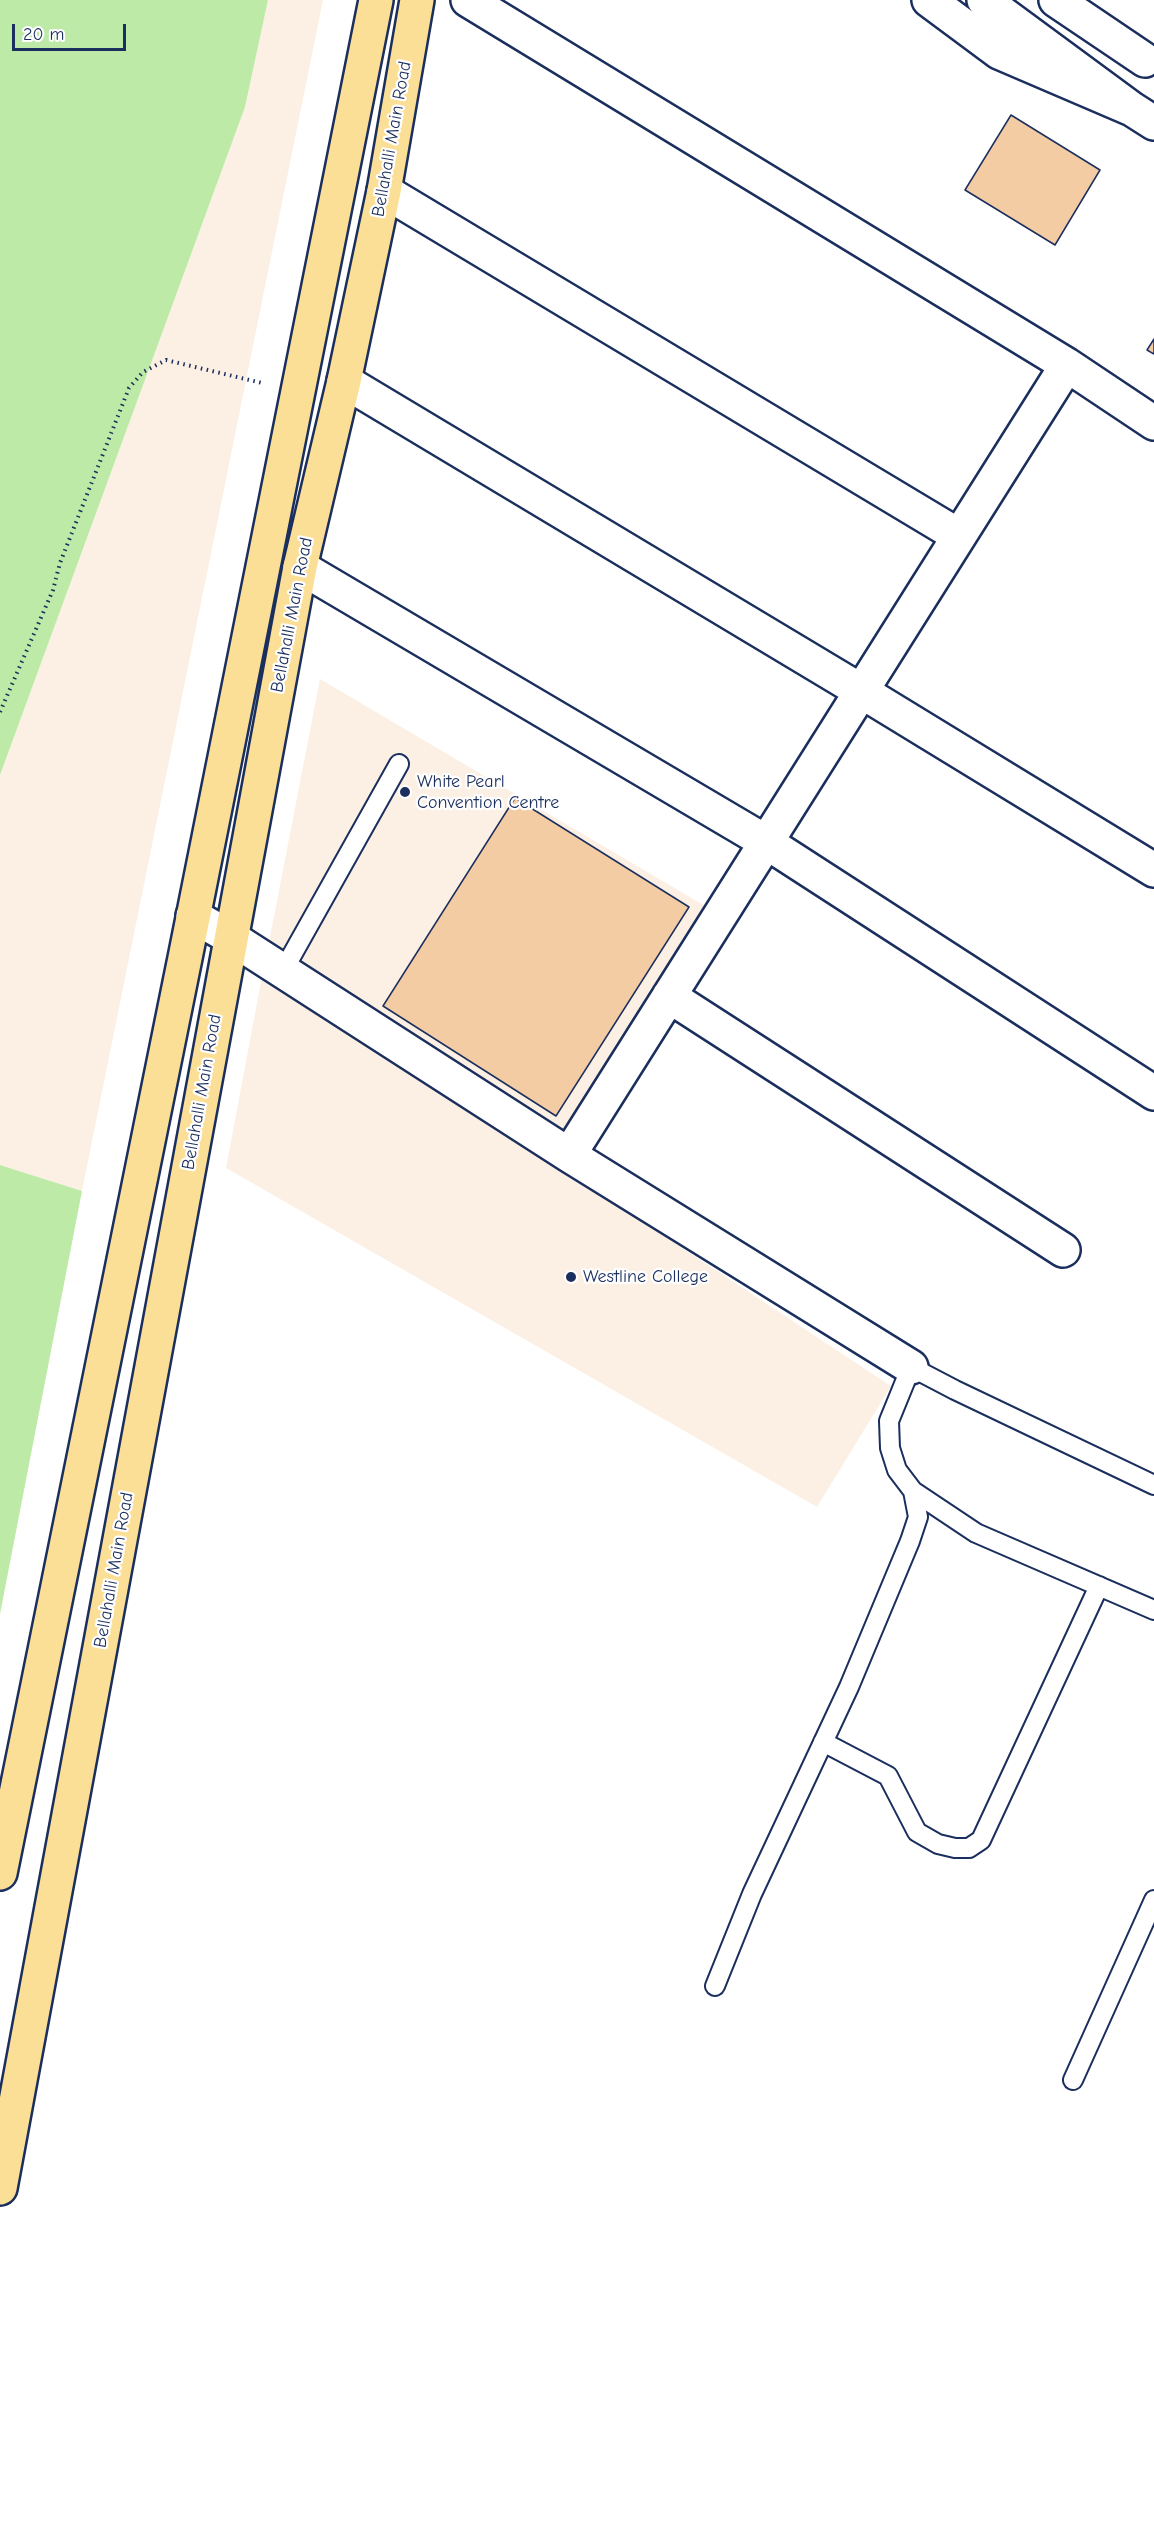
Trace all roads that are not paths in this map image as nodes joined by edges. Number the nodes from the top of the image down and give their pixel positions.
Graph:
1 (376, 0) edge
2 (417, 0) edge
3 (468, 0) edge
4 (929, 0) edge
5 (984, 0) edge
6 (1056, 0) edge
7 (1095, 0) edge
8 (1150, 63) edge
9 (1143, 116) edge
10 (384, 191) junction
11 (1067, 365) junction
12 (344, 381) junction
13 (1154, 423) edge
14 (959, 536) junction
15 (300, 567) junction
16 (861, 691) junction
17 (399, 764) dead end
18 (766, 842) junction
19 (1154, 870) edge
20 (193, 916) junction
21 (231, 937) junction
22 (283, 971) junction
23 (669, 996) junction
24 (1154, 1093) edge
25 (569, 1155) junction
26 (1063, 1250) dead end
27 (911, 1367) junction
28 (1154, 1485) edge
29 (913, 1491) junction
30 (1099, 1586) junction
31 (1154, 1610) edge
32 (823, 1742) junction
33 (0, 1873) edge
34 (1154, 1900) edge
35 (715, 1986) dead end
36 (1073, 2080) dead end
37 (0, 2188) edge

1 - 20 main road, Bellahalli Main Road
2 - 10 main road, Bellahalli Main Road
3 - 11 street
4 - 9 street
5 - 9 street
6 - 8 street
7 - 8 street
10 - 12 main road, Bellahalli Main Road
10 - 14 street
11 - 13 street
11 - 14 street
12 - 15 main road, Bellahalli Main Road
12 - 16 street
14 - 16 street
15 - 18 street
15 - 21 main road, Bellahalli Main Road
16 - 18 street
16 - 19 street
17 - 22 lane
18 - 23 street
18 - 24 street
20 - 21 street
20 - 33 main road, Bellahalli Main Road
21 - 22 street
21 - 37 main road, Bellahalli Main Road
22 - 25 street
23 - 25 street
23 - 26 street
25 - 27 street
27 - 28 lane
27 - 29 lane
29 - 30 lane
29 - 32 lane
30 - 31 lane
30 - 32 lane
32 - 35 lane
34 - 36 lane

